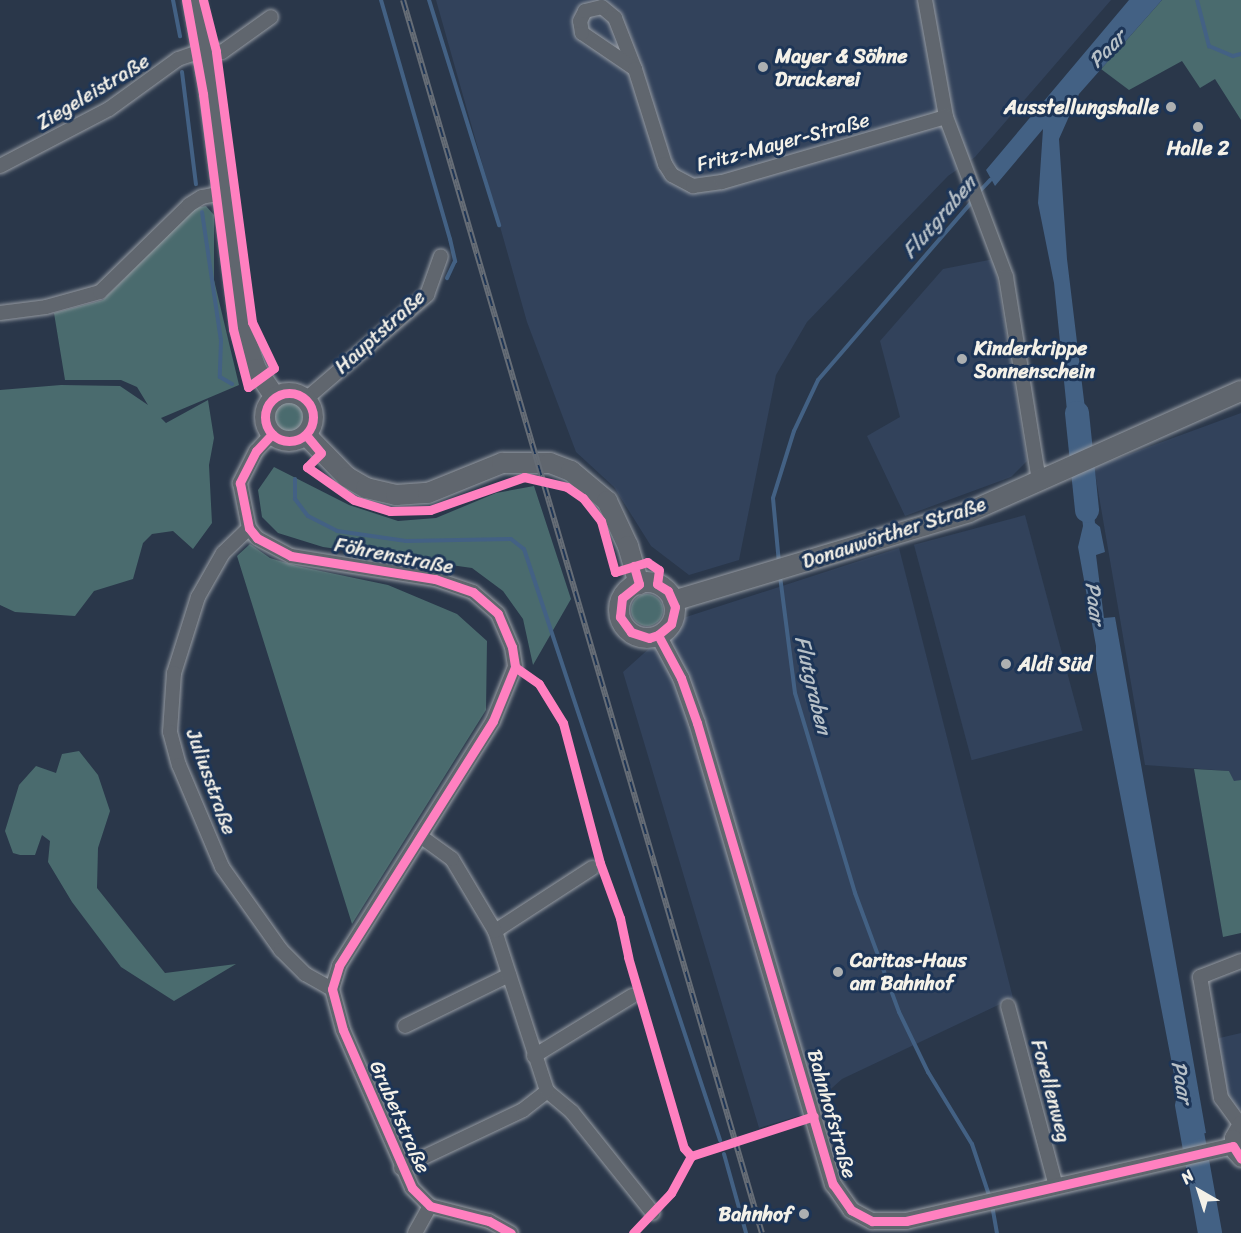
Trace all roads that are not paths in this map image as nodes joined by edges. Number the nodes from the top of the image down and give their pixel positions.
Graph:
1 (194, 0) edge
2 (925, 0) edge
3 (271, 17) dead end
4 (204, 50) junction
5 (635, 69) junction
6 (946, 117) junction
7 (0, 166) edge
8 (222, 193) junction
9 (441, 256) dead end
10 (0, 313) edge
11 (1241, 391) edge
12 (274, 398) junction
13 (306, 399) junction
14 (272, 435) junction
15 (306, 435) junction
16 (1039, 480) junction
17 (249, 528) junction
18 (639, 584) junction
19 (673, 601) junction
20 (658, 635) junction
21 (420, 836) junction
22 (592, 868) dead end
23 (495, 931) junction
24 (1241, 961) edge
25 (508, 975) junction
26 (332, 989) junction
27 (632, 996) dead end
28 (1008, 1006) dead end
29 (405, 1026) dead end
30 (534, 1056) junction
31 (547, 1091) junction
32 (1241, 1124) edge
33 (1237, 1152) edge
34 (401, 1168) junction
35 (1056, 1187) junction
36 (430, 1206) junction
37 (653, 1213) dead end
38 (415, 1233) edge
39 (511, 1233) edge

1 - 4 main road
2 - 6 street
3 - 4 street
4 - 7 street, Ziegeleistraße
4 - 8 main road
5 - 5 street, Fritz-Mayer-Straße
5 - 6 street, Fritz-Mayer-Straße
6 - 16 street
8 - 10 street
8 - 12 main road
9 - 13 street, Hauptstraße
11 - 16 main road, Donauwörther Straße
12 - 13 main road
12 - 14 main road
13 - 15 main road
14 - 15 main road
14 - 17 street
15 - 18 main road
16 - 19 main road, Donauwörther Straße
17 - 21 street, Föhrenstraße
17 - 26 street, Juliusstraße
18 - 19 main road
18 - 20 main road
19 - 20 main road
20 - 35 street, Bahnhofstraße
21 - 23 street
21 - 26 street, Föhrenstraße
22 - 23 street
23 - 25 street
24 - 32 street, Bahnhofstraße
25 - 29 street
25 - 30 street
26 - 34 street, Grubetstraße
27 - 30 street
28 - 35 street, Forellenweg
30 - 31 street
31 - 34 street
31 - 37 street
32 - 33 street, Bahnhofstraße
33 - 35 street, Bahnhofstraße
34 - 36 street, Grubetstraße
36 - 38 street
36 - 39 street

